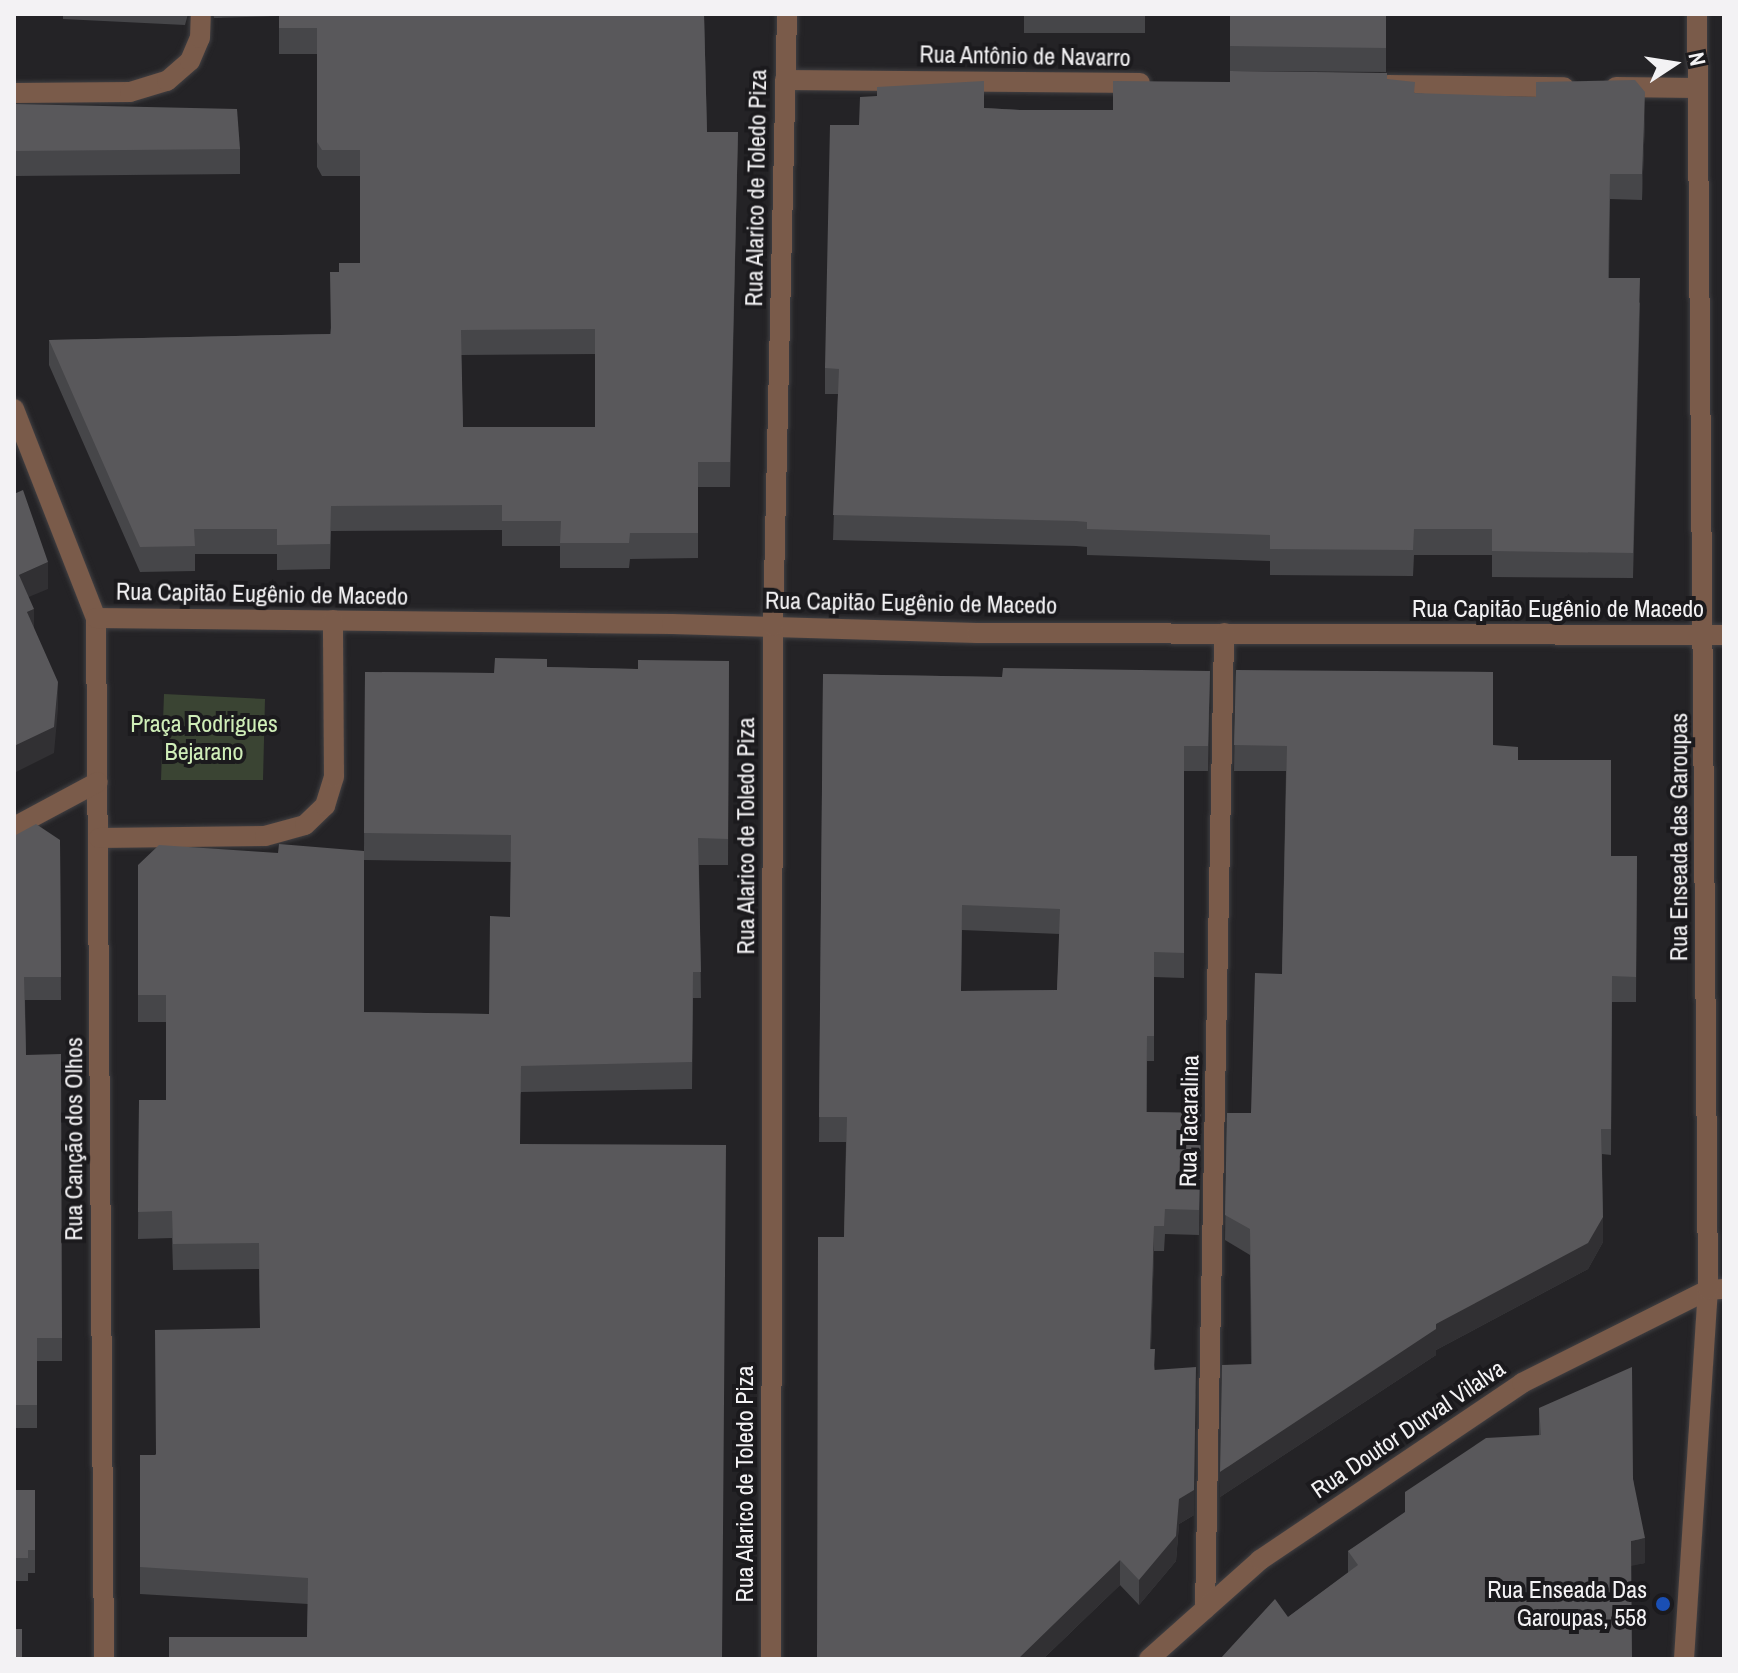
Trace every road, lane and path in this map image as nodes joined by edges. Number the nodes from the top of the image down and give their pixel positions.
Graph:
1 (201, 14) edge
2 (787, 14) edge
3 (1697, 14) edge
4 (785, 80) junction
5 (1168, 83) edge
6 (1360, 85) edge
7 (1696, 88) junction
8 (14, 93) edge
9 (14, 409) edge
10 (96, 618) junction
11 (333, 620) junction
12 (773, 626) junction
13 (1224, 633) junction
14 (1714, 635) edge
15 (98, 782) junction
16 (14, 827) edge
17 (99, 838) junction
18 (1716, 1289) edge
19 (1205, 1609) junction
20 (104, 1659) edge
21 (771, 1659) edge
22 (1149, 1659) edge
23 (1684, 1659) edge

1 - 8 street
2 - 4 street, Rua Alarico de Toledo Piza
3 - 7 street, Rua Enseada das Garoupas
4 - 5 street, Rua Antônio de Navarro
4 - 12 street, Rua Alarico de Toledo Piza
6 - 7 street
7 - 14 street, Rua Enseada das Garoupas
9 - 10 street
10 - 11 street, Rua Capitão Eugênio de Macedo
10 - 15 street, Rua Canção dos Olhos
11 - 12 street, Rua Capitão Eugênio de Macedo
11 - 17 street
12 - 13 street, Rua Capitão Eugênio de Macedo
12 - 21 street, Rua Alarico de Toledo Piza
13 - 14 street, Rua Capitão Eugênio de Macedo
13 - 19 street, Rua Tacaralina
14 - 18 street, Rua Enseada das Garoupas
15 - 16 street
15 - 17 street, Rua Canção dos Olhos
17 - 20 street, Rua Canção dos Olhos
18 - 19 street, Rua Doutor Durval Vilalva
18 - 23 street, Rua Enseada das Garoupas
19 - 22 street, Rua Doutor Durval Vilalva

